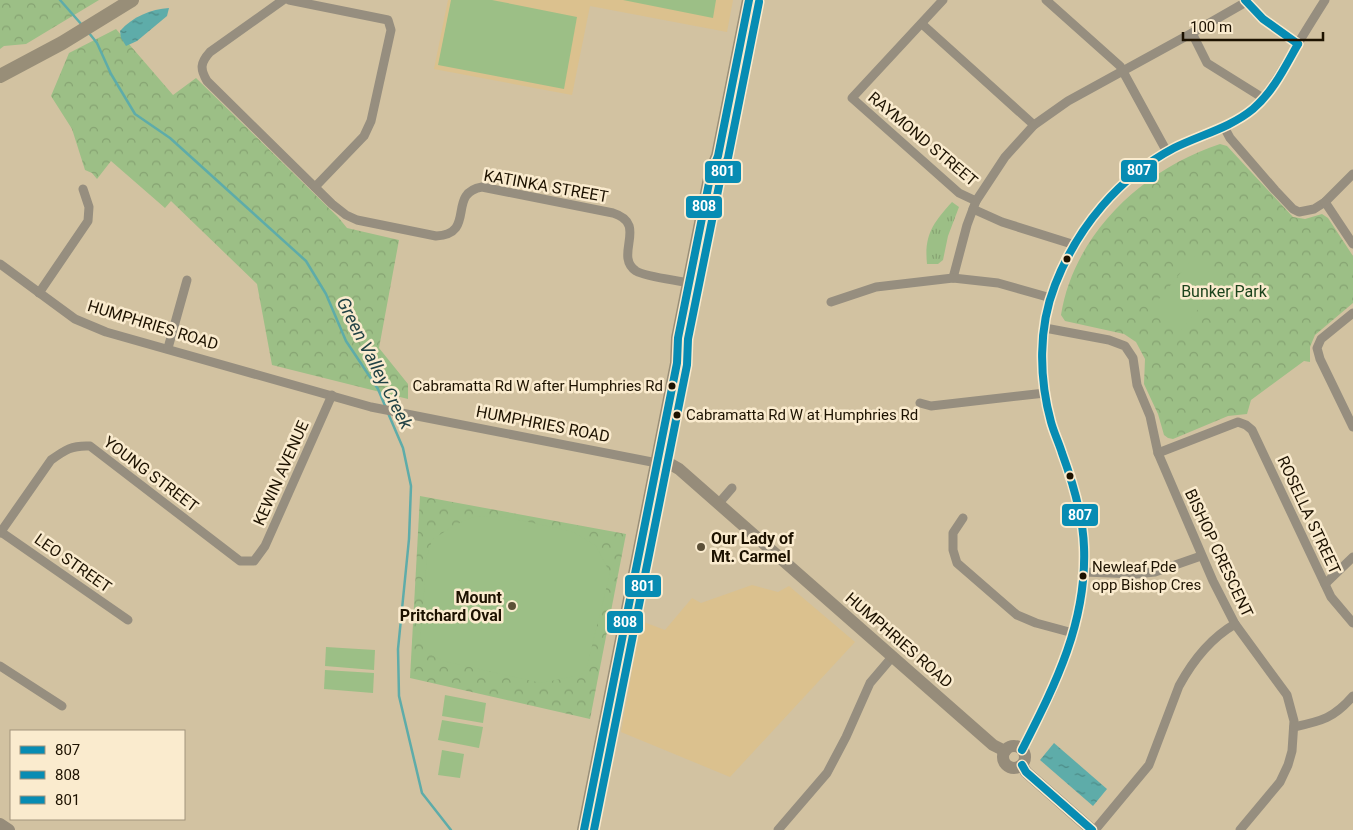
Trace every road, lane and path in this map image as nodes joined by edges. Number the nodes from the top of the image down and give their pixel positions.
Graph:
1 (132, 0) edge
2 (282, 0) edge
3 (289, 0) edge
4 (750, 0) edge
5 (943, 0) edge
6 (1325, 0) edge
7 (1049, 1) edge
8 (1245, 1) edge
9 (922, 24) junction
10 (1192, 33) junction
11 (1298, 44) junction
12 (1123, 70) junction
13 (0, 76) edge
14 (1263, 98) junction
15 (1034, 125) junction
16 (1224, 127) junction
17 (1167, 152) junction
18 (718, 156) junction
19 (1353, 174) edge
20 (315, 187) junction
21 (83, 189) dead end
22 (1326, 202) junction
23 (974, 205) junction
24 (1353, 244) edge
25 (1075, 245) junction
26 (0, 264) edge
27 (953, 278) junction
28 (188, 280) dead end
29 (689, 283) junction
30 (39, 293) junction
31 (1051, 298) junction
32 (831, 302) dead end
33 (1353, 313) edge
34 (1045, 328) junction
35 (168, 348) junction
36 (677, 363) junction
37 (1045, 394) junction
38 (332, 395) junction
39 (920, 403) dead end
40 (1353, 427) edge
41 (1158, 454) junction
42 (657, 463) junction
43 (732, 488) dead end
44 (719, 504) junction
45 (963, 518) dead end
46 (0, 533) edge
47 (1201, 556) junction
48 (1353, 557) edge
49 (254, 561) joint
50 (1084, 572) junction
51 (1325, 584) junction
52 (128, 620) dead end
53 (1353, 623) edge
54 (1235, 624) junction
55 (1073, 633) junction
56 (893, 656) junction
57 (0, 666) edge
58 (1353, 696) edge
59 (62, 706) dead end
60 (1294, 727) junction
61 (1022, 750) junction
62 (1005, 751) junction
63 (1022, 765) junction
64 (0, 824) edge
65 (9, 830) edge
66 (584, 830) edge
67 (778, 830) edge
68 (1094, 830) edge
69 (1240, 830) edge

1 - 13 main road
2 - 20 street, KATINKA STREET
3 - 20 street
4 - 18 main road
5 - 9 street
6 - 11 street
7 - 12 street
8 - 10 street
8 - 11 street
9 - 15 street
9 - 23 street, RAYMOND STREET
10 - 12 street
10 - 14 street
11 - 14 street
12 - 15 street
12 - 17 street
14 - 16 street
15 - 23 street
16 - 17 street
16 - 22 street
17 - 25 street
18 - 29 main road
18 - 36 main road
19 - 22 street
20 - 29 street, KATINKA STREET
21 - 30 street
22 - 24 street
23 - 25 street, RAYMOND STREET
23 - 27 street
25 - 31 street
26 - 30 street, HUMPHRIES ROAD
27 - 31 street
27 - 32 street
28 - 35 street
29 - 36 main road
30 - 35 street, HUMPHRIES ROAD
31 - 34 street
33 - 40 street
34 - 37 street
34 - 41 street, BISHOP CRESCENT
35 - 38 street, HUMPHRIES ROAD
36 - 42 main road
37 - 39 street
37 - 50 street
38 - 42 street, HUMPHRIES ROAD
38 - 49 street, KEWIN AVENUE
41 - 47 street, BISHOP CRESCENT
41 - 51 street, ROSELLA STREET
42 - 44 street, HUMPHRIES ROAD
42 - 66 main road
43 - 44 street
44 - 56 street, HUMPHRIES ROAD
45 - 55 street
46 - 49 street, YOUNG STREET
46 - 52 street, LEO STREET
47 - 50 street
47 - 54 street, BISHOP CRESCENT
48 - 51 street
50 - 55 street
51 - 53 street, ROSELLA STREET
54 - 60 street, BISHOP CRESCENT
54 - 68 street
55 - 61 street
56 - 62 street, HUMPHRIES ROAD
56 - 67 street
57 - 59 street
58 - 60 street
60 - 69 street, BISHOP CRESCENT
61 - 62 street
61 - 63 street
62 - 63 street
63 - 68 street
64 - 65 street

